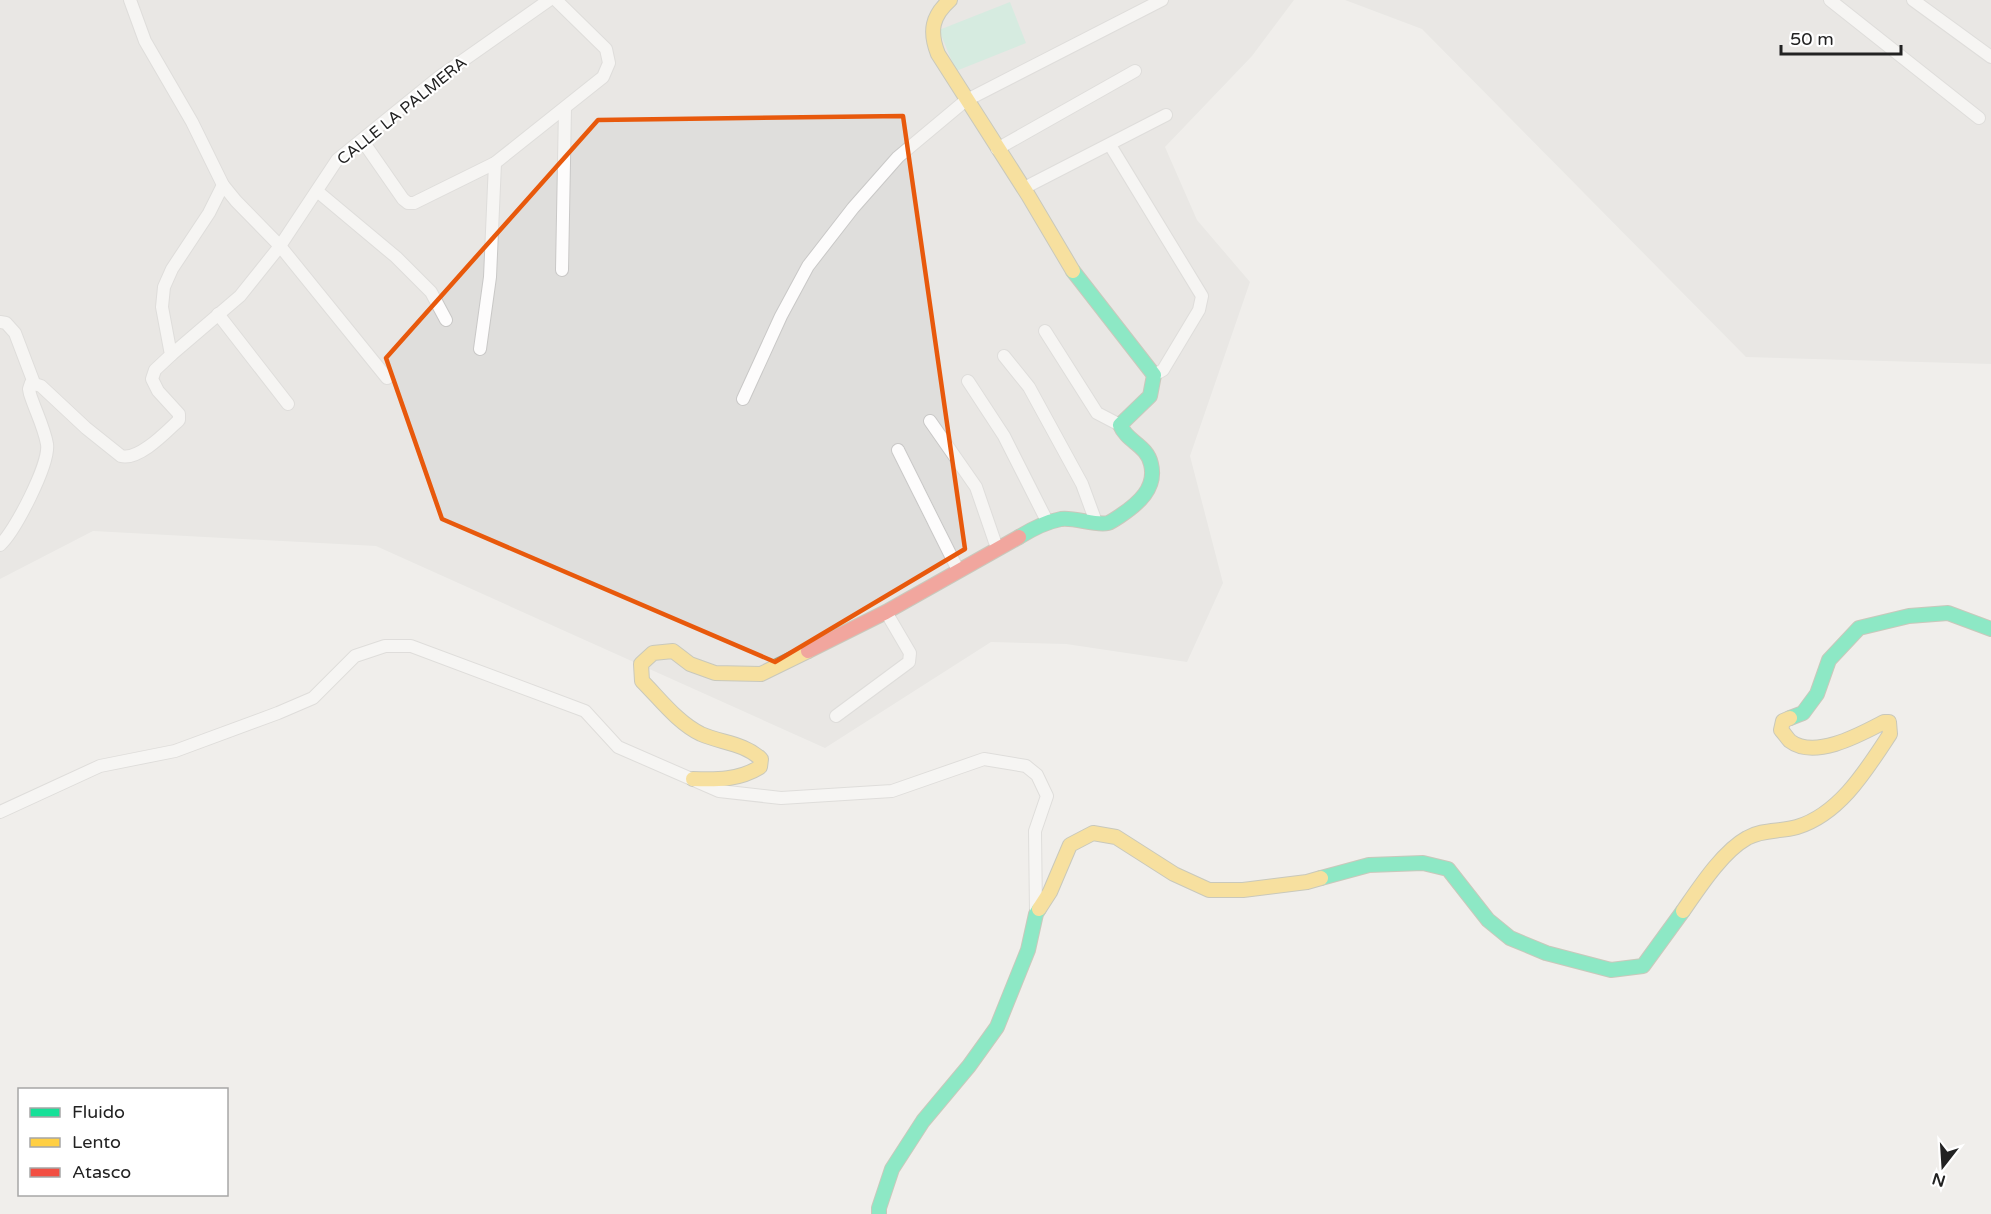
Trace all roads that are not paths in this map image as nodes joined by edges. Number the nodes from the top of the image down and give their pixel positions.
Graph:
1 (130, 0) edge
2 (549, 0) edge
3 (556, 0) edge
4 (950, 0) edge
5 (1162, 0) edge
6 (1830, 0) edge
7 (1913, 0) edge
8 (1991, 57) edge
9 (1135, 71) dead end
10 (965, 101) junction
11 (565, 108) junction
12 (1166, 115) dead end
13 (1979, 118) dead end
14 (362, 140) junction
15 (1110, 145) junction
16 (998, 149) junction
17 (495, 163) junction
18 (223, 185) junction
19 (1024, 188) junction
20 (317, 191) junction
21 (280, 246) junction
22 (562, 270) dead end
23 (218, 314) junction
24 (446, 320) dead end
25 (0, 322) edge
26 (1046, 331) dead end
27 (480, 349) dead end
28 (171, 355) junction
29 (1004, 356) dead end
30 (1154, 375) junction
31 (387, 378) dead end
32 (968, 381) dead end
33 (34, 383) junction
34 (743, 399) dead end
35 (288, 404) dead end
36 (930, 421) dead end
37 (1120, 425) junction
38 (898, 450) dead end
39 (1096, 522) junction
40 (1048, 523) junction
41 (0, 545) edge
42 (998, 548) junction
43 (958, 570) junction
44 (886, 612) junction
45 (1991, 629) edge
46 (836, 716) dead end
47 (693, 779) junction
48 (0, 812) edge
49 (1036, 914) junction
50 (879, 1214) edge

1 - 18 street
2 - 14 street, CALLE LA PALMERA
3 - 11 street
4 - 10 street
5 - 10 street
6 - 13 street
7 - 8 street
9 - 16 street
10 - 16 street
10 - 34 street
11 - 17 street
11 - 22 street
12 - 15 street
14 - 17 street
14 - 20 street, CALLE LA PALMERA
15 - 19 street
15 - 30 street
16 - 19 street
17 - 27 street
18 - 21 street
18 - 28 street
19 - 30 street
20 - 21 street, CALLE LA PALMERA
20 - 24 street
21 - 23 street, CALLE LA PALMERA
21 - 31 street
23 - 28 street, CALLE LA PALMERA
23 - 35 street
25 - 33 street
26 - 37 street
28 - 33 street, CALLE LA PALMERA
29 - 39 street
30 - 37 street
32 - 40 street
33 - 41 street
36 - 42 street
37 - 39 street
38 - 43 street
39 - 40 street
40 - 42 street
42 - 43 street
43 - 44 street
44 - 46 street
44 - 47 street
45 - 49 street
47 - 48 street
47 - 49 street
49 - 50 street

